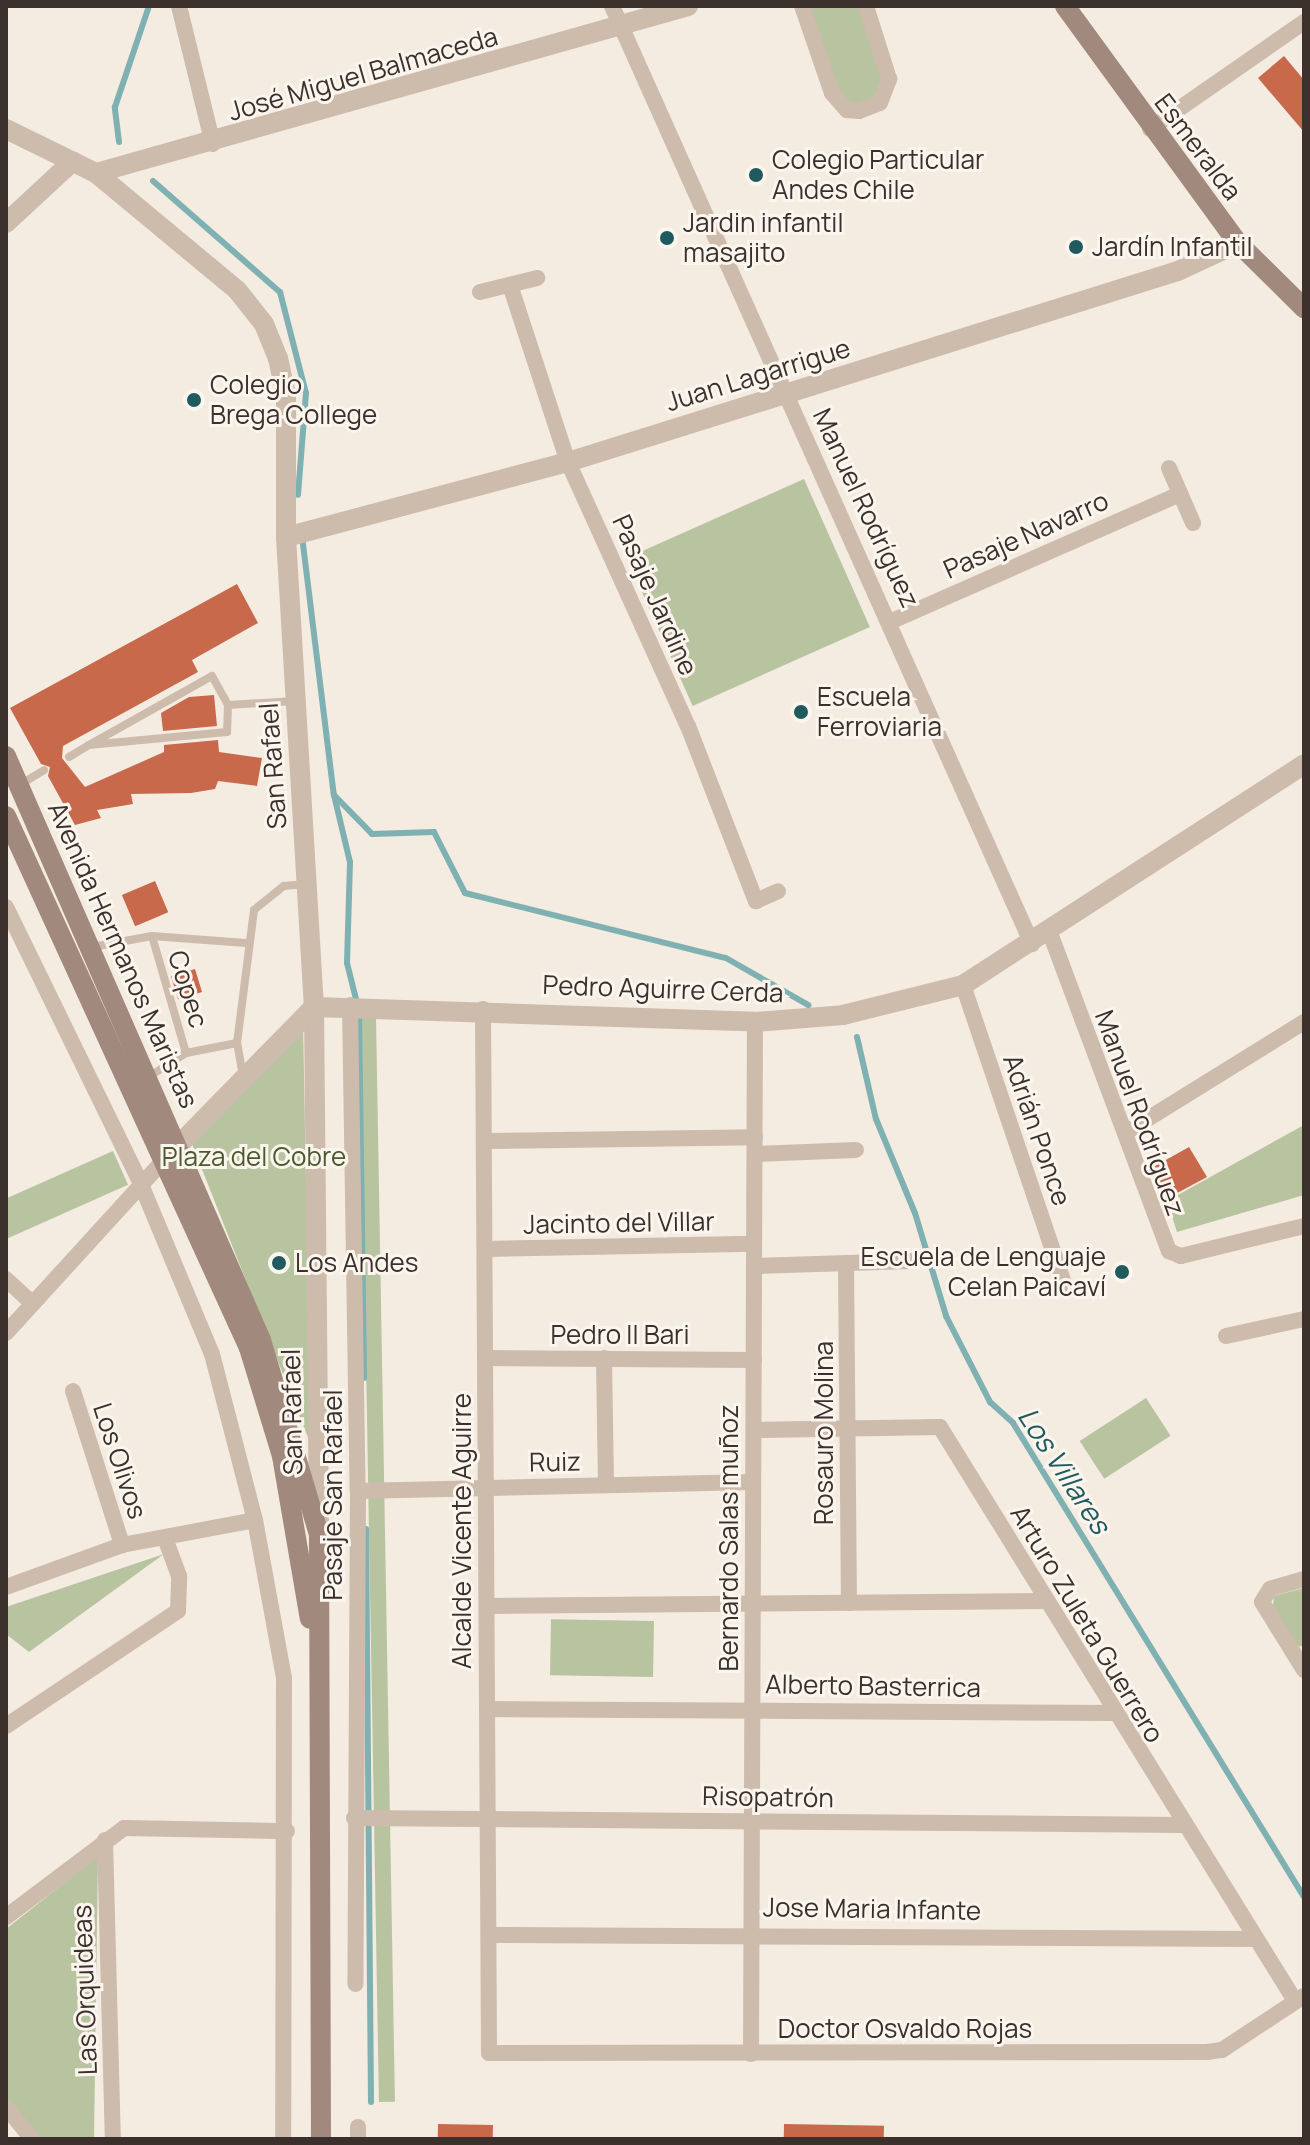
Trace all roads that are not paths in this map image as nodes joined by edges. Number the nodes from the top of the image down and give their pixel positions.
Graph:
1 (179, 6) edge
2 (612, 6) edge
3 (688, 6) edge
4 (802, 6) edge
5 (866, 6) edge
6 (1065, 6) edge
7 (1304, 22) edge
8 (622, 27) junction
9 (6, 129) edge
10 (1150, 129) junction
11 (213, 144) junction
12 (73, 161) junction
13 (96, 173) junction
14 (6, 223) edge
15 (1238, 243) junction
16 (537, 278) dead end
17 (510, 285) junction
18 (480, 292) dead end
19 (1304, 307) edge
20 (786, 393) junction
21 (568, 462) junction
22 (1169, 468) dead end
23 (1180, 494) junction
24 (1193, 523) dead end
25 (286, 537) junction
26 (892, 621) junction
27 (295, 701) junction
28 (228, 705) junction
29 (89, 745) junction
30 (6, 756) edge
31 (69, 757) dead end
32 (1304, 764) edge
33 (44, 770) dead end
34 (18, 785) junction
35 (6, 816) edge
36 (307, 883) junction
37 (778, 891) dead end
38 (6, 907) edge
39 (152, 936) junction
40 (1041, 939) junction
41 (246, 943) junction
42 (89, 948) junction
43 (963, 985) junction
44 (350, 1005) junction
45 (314, 1007) junction
46 (483, 1009) junction
47 (755, 1022) junction
48 (1304, 1022) edge
49 (237, 1043) junction
50 (186, 1053) junction
51 (150, 1076) junction
52 (243, 1076) junction
53 (1125, 1133) junction
54 (484, 1141) junction
55 (179, 1144) junction
56 (755, 1146) junction
57 (856, 1150) dead end
58 (162, 1162) junction
59 (140, 1182) junction
60 (1304, 1226) edge
61 (754, 1244) junction
62 (485, 1249) junction
63 (910, 1261) dead end
64 (846, 1263) junction
65 (754, 1266) junction
66 (6, 1279) edge
67 (1066, 1290) dead end
68 (31, 1302) junction
69 (1304, 1319) edge
70 (6, 1333) edge
71 (1226, 1336) dead end
72 (485, 1358) junction
73 (604, 1358) junction
74 (754, 1360) junction
75 (73, 1391) dead end
76 (849, 1427) junction
77 (754, 1430) junction
78 (753, 1482) junction
79 (606, 1485) junction
80 (486, 1488) junction
81 (358, 1491) junction
82 (255, 1520) junction
83 (319, 1535) junction
84 (165, 1538) junction
85 (122, 1545) junction
86 (1304, 1579) edge
87 (6, 1587) edge
88 (1042, 1601) junction
89 (753, 1603) junction
90 (849, 1603) junction
91 (487, 1606) junction
92 (1301, 1660) edge
93 (321, 1674) junction
94 (752, 1708) junction
95 (487, 1709) junction
96 (1113, 1713) junction
97 (6, 1726) edge
98 (354, 1818) junction
99 (488, 1818) junction
100 (752, 1821) junction
101 (1181, 1825) junction
102 (287, 1831) junction
103 (105, 1840) junction
104 (6, 1917) edge
105 (751, 1932) junction
106 (489, 1935) junction
107 (1255, 1939) junction
108 (355, 1984) dead end
109 (1299, 1999) edge
110 (489, 2053) joint
111 (751, 2054) junction
112 (6, 2107) edge
113 (32, 2139) edge
114 (113, 2139) edge
115 (283, 2139) edge
116 (321, 2139) edge

1 - 11 street
2 - 8 street, Manuel Rodríguez
3 - 8 street, José Miguel Balmaceda
4 - 5 street
6 - 10 main road, Esmeralda
7 - 10 street
8 - 11 street, José Miguel Balmaceda
8 - 20 street, Manuel Rodríguez
9 - 12 street, San Rafael
10 - 15 main road, Esmeralda
11 - 13 street, José Miguel Balmaceda
12 - 13 street, San Rafael
12 - 14 street
13 - 25 street, San Rafael
15 - 19 main road, Esmeralda
15 - 20 street, Juan Lagarrigue
16 - 17 street
17 - 18 street
17 - 21 street, Pasaje Jardine
20 - 21 street, Juan Lagarrigue
20 - 26 street, Manuel Rodríguez
21 - 25 street, Juan Lagarrigue
21 - 37 street, Pasaje Jardine
22 - 23 street
23 - 24 street
23 - 26 street, Pasaje Navarro
25 - 27 street, San Rafael
26 - 40 street, Manuel Rodríguez
27 - 28 lane
27 - 36 street, San Rafael
28 - 29 lane
28 - 29 lane
29 - 31 lane
30 - 34 main road, Avenida Hermanos Maristas
32 - 40 street, Pedro Aguirre Cerda
33 - 34 lane
34 - 42 main road, Avenida Hermanos Maristas
35 - 58 main road, Avenida Hermanos Maristas
36 - 41 lane, Copec
36 - 45 street, San Rafael
38 - 59 street
39 - 41 lane, Copec
39 - 42 lane, Copec
39 - 50 lane, Copec
40 - 43 street, Pedro Aguirre Cerda
40 - 53 street, Manuel Rodríguez
41 - 49 lane, Copec
42 - 51 main road, Avenida Hermanos Maristas
43 - 47 street, Pedro Aguirre Cerda
43 - 67 street, Adrián Ponce
44 - 45 street, Pedro Aguirre Cerda
44 - 46 street, Pedro Aguirre Cerda
44 - 81 street, Pasaje San Rafael
45 - 52 street
45 - 83 street, San Rafael
46 - 47 street, Pedro Aguirre Cerda
46 - 54 street, Alcalde Vicente Aguirre
47 - 56 street, Bernardo Salas muñoz
48 - 53 street
49 - 50 lane, Copec
49 - 52 lane, Copec
50 - 51 lane, Copec
51 - 55 main road, Avenida Hermanos Maristas
52 - 55 street
53 - 60 street, Manuel Rodríguez
54 - 56 street
54 - 62 street, Alcalde Vicente Aguirre
55 - 58 street
55 - 83 main road, Avenida Hermanos Maristas
56 - 57 street
56 - 61 street, Bernardo Salas muñoz
58 - 59 street
58 - 93 main road, Avenida Hermanos Maristas
59 - 68 street
59 - 82 street
61 - 62 street, Jacinto del Villar
61 - 65 street, Bernardo Salas muñoz
62 - 72 street, Alcalde Vicente Aguirre
63 - 64 street
64 - 65 street
64 - 76 street, Rosauro Molina
65 - 74 street, Bernardo Salas muñoz
66 - 68 street
68 - 70 street
69 - 71 street
72 - 73 street, Pedro II Bari
72 - 80 street, Alcalde Vicente Aguirre
73 - 74 street, Pedro II Bari
73 - 79 street
74 - 77 street, Bernardo Salas muñoz
75 - 85 street, Los Olivos
76 - 77 street, Arturo Zuleta Guerrero
76 - 88 street, Arturo Zuleta Guerrero
76 - 90 street, Rosauro Molina
77 - 78 street, Bernardo Salas muñoz
78 - 79 street, Ruiz
78 - 89 street, Bernardo Salas muñoz
79 - 80 street, Ruiz
80 - 81 street, Ruiz
80 - 91 street, Alcalde Vicente Aguirre
81 - 98 street, Pasaje San Rafael
82 - 84 street
82 - 102 street
83 - 93 main road, Avenida Hermanos Maristas
84 - 85 street
84 - 97 street
85 - 87 street
86 - 92 street
88 - 90 street
88 - 96 street, Arturo Zuleta Guerrero
89 - 90 street
89 - 91 street
89 - 94 street, Bernardo Salas muñoz
91 - 95 street, Alcalde Vicente Aguirre
93 - 116 main road
94 - 95 street, Alberto Basterrica
94 - 96 street, Alberto Basterrica
94 - 100 street, Bernardo Salas muñoz
95 - 99 street, Alcalde Vicente Aguirre
96 - 101 street, Arturo Zuleta Guerrero
98 - 99 street, Risopatrón
98 - 108 street, Pasaje San Rafael
99 - 100 street, Risopatrón
99 - 106 street, Alcalde Vicente Aguirre
100 - 101 street, Risopatrón
100 - 105 street, Bernardo Salas muñoz
101 - 107 street, Arturo Zuleta Guerrero
102 - 103 street
102 - 115 street
103 - 104 street
103 - 114 street, Las Orquideas
105 - 106 street, Jose Maria Infante
105 - 107 street, Jose Maria Infante
105 - 111 street, Bernardo Salas muñoz
106 - 110 street, Alcalde Vicente Aguirre
107 - 109 street, Arturo Zuleta Guerrero
109 - 111 street, Doctor Osvaldo Rojas
110 - 111 street, Doctor Osvaldo Rojas
112 - 113 street

